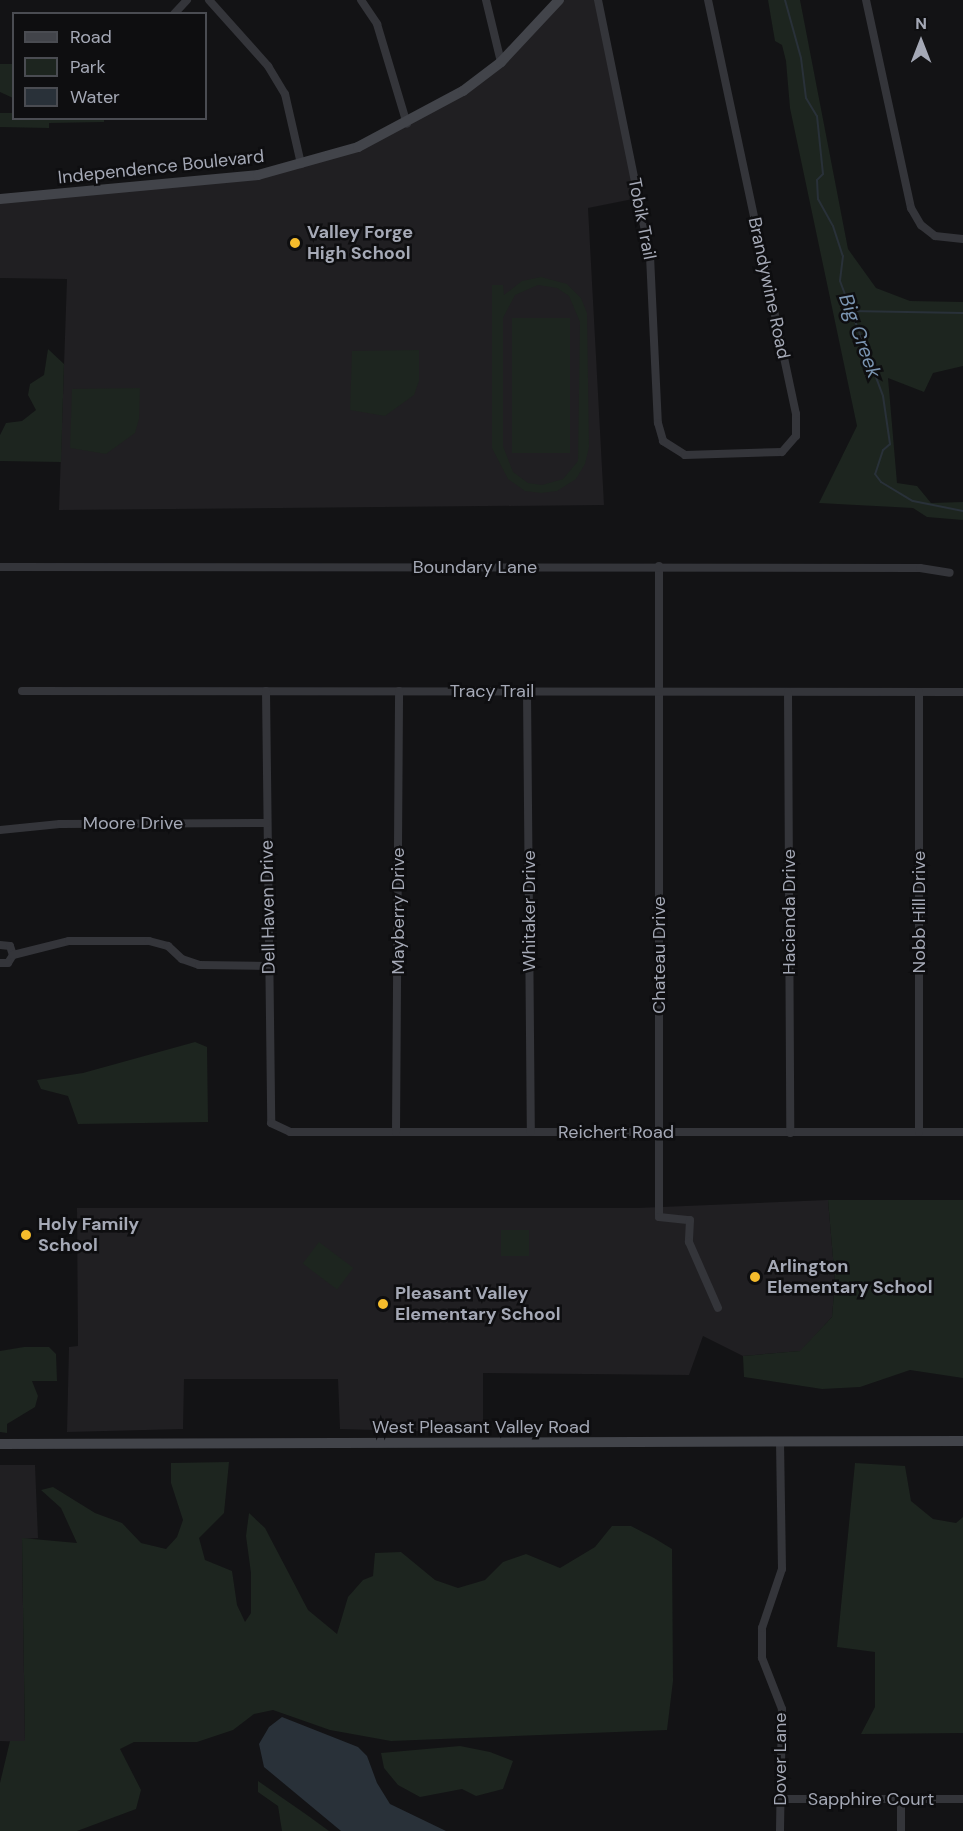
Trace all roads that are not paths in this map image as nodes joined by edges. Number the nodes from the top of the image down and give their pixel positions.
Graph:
1 (187, 0) edge
2 (209, 0) edge
3 (361, 0) edge
4 (486, 0) edge
5 (559, 0) edge
6 (598, 0) edge
7 (708, 0) edge
8 (866, 0) edge
9 (176, 12) edge
10 (501, 62) junction
11 (407, 124) junction
12 (301, 164) junction
13 (0, 199) edge
14 (963, 239) edge
15 (663, 441) joint
16 (0, 567) edge
17 (659, 567) junction
18 (951, 573) dead end
19 (22, 691) dead end
20 (266, 691) junction
21 (399, 691) junction
22 (527, 691) junction
23 (659, 692) junction
24 (788, 692) junction
25 (919, 692) junction
26 (963, 692) edge
27 (266, 823) junction
28 (0, 830) edge
29 (0, 945) edge
30 (13, 955) junction
31 (0, 963) edge
32 (270, 966) junction
33 (272, 1123) joint
34 (396, 1132) junction
35 (531, 1132) junction
36 (919, 1132) junction
37 (963, 1132) edge
38 (658, 1133) junction
39 (790, 1133) junction
40 (718, 1308) dead end
41 (963, 1441) edge
42 (780, 1442) junction
43 (0, 1444) edge
44 (779, 1799) junction
45 (901, 1800) junction
46 (963, 1800) edge
47 (780, 1831) edge
48 (900, 1831) edge

1 - 9 street
2 - 12 street
3 - 11 street
4 - 10 street
5 - 10 main road, Independence Boulevard
6 - 15 street, Tobik Trail
7 - 15 street, Brandywine Road
8 - 14 street
10 - 11 main road, Independence Boulevard
11 - 12 main road, Independence Boulevard
12 - 13 main road, Independence Boulevard
16 - 17 street, Boundary Lane
17 - 18 street, Boundary Lane
17 - 23 street, Chateau Drive
19 - 20 street, Tracy Trail
20 - 21 street, Tracy Trail
20 - 27 street, Dell Haven Drive
21 - 22 street, Tracy Trail
21 - 34 street, Mayberry Drive
22 - 23 street, Tracy Trail
22 - 35 street, Whitaker Drive
23 - 24 street, Tracy Trail
23 - 38 street, Chateau Drive
24 - 25 street, Tracy Trail
24 - 39 street, Hacienda Drive
25 - 26 street, Tracy Trail
25 - 36 street, Nobb Hill Drive
27 - 28 street, Moore Drive
27 - 32 street, Dell Haven Drive
29 - 30 street
30 - 31 street
30 - 32 street
32 - 33 street, Dell Haven Drive
33 - 34 street, Reichert Road
34 - 35 street, Reichert Road
35 - 38 street, Reichert Road
36 - 37 street, Reichert Road
36 - 39 street, Reichert Road
38 - 39 street, Reichert Road
38 - 40 street, Chateau Drive
41 - 42 main road, West Pleasant Valley Road
42 - 43 main road, West Pleasant Valley Road
42 - 44 street, Dover Lane
44 - 45 street, Sapphire Court
44 - 47 street, Dover Lane
45 - 46 street, Sapphire Court
45 - 48 street

